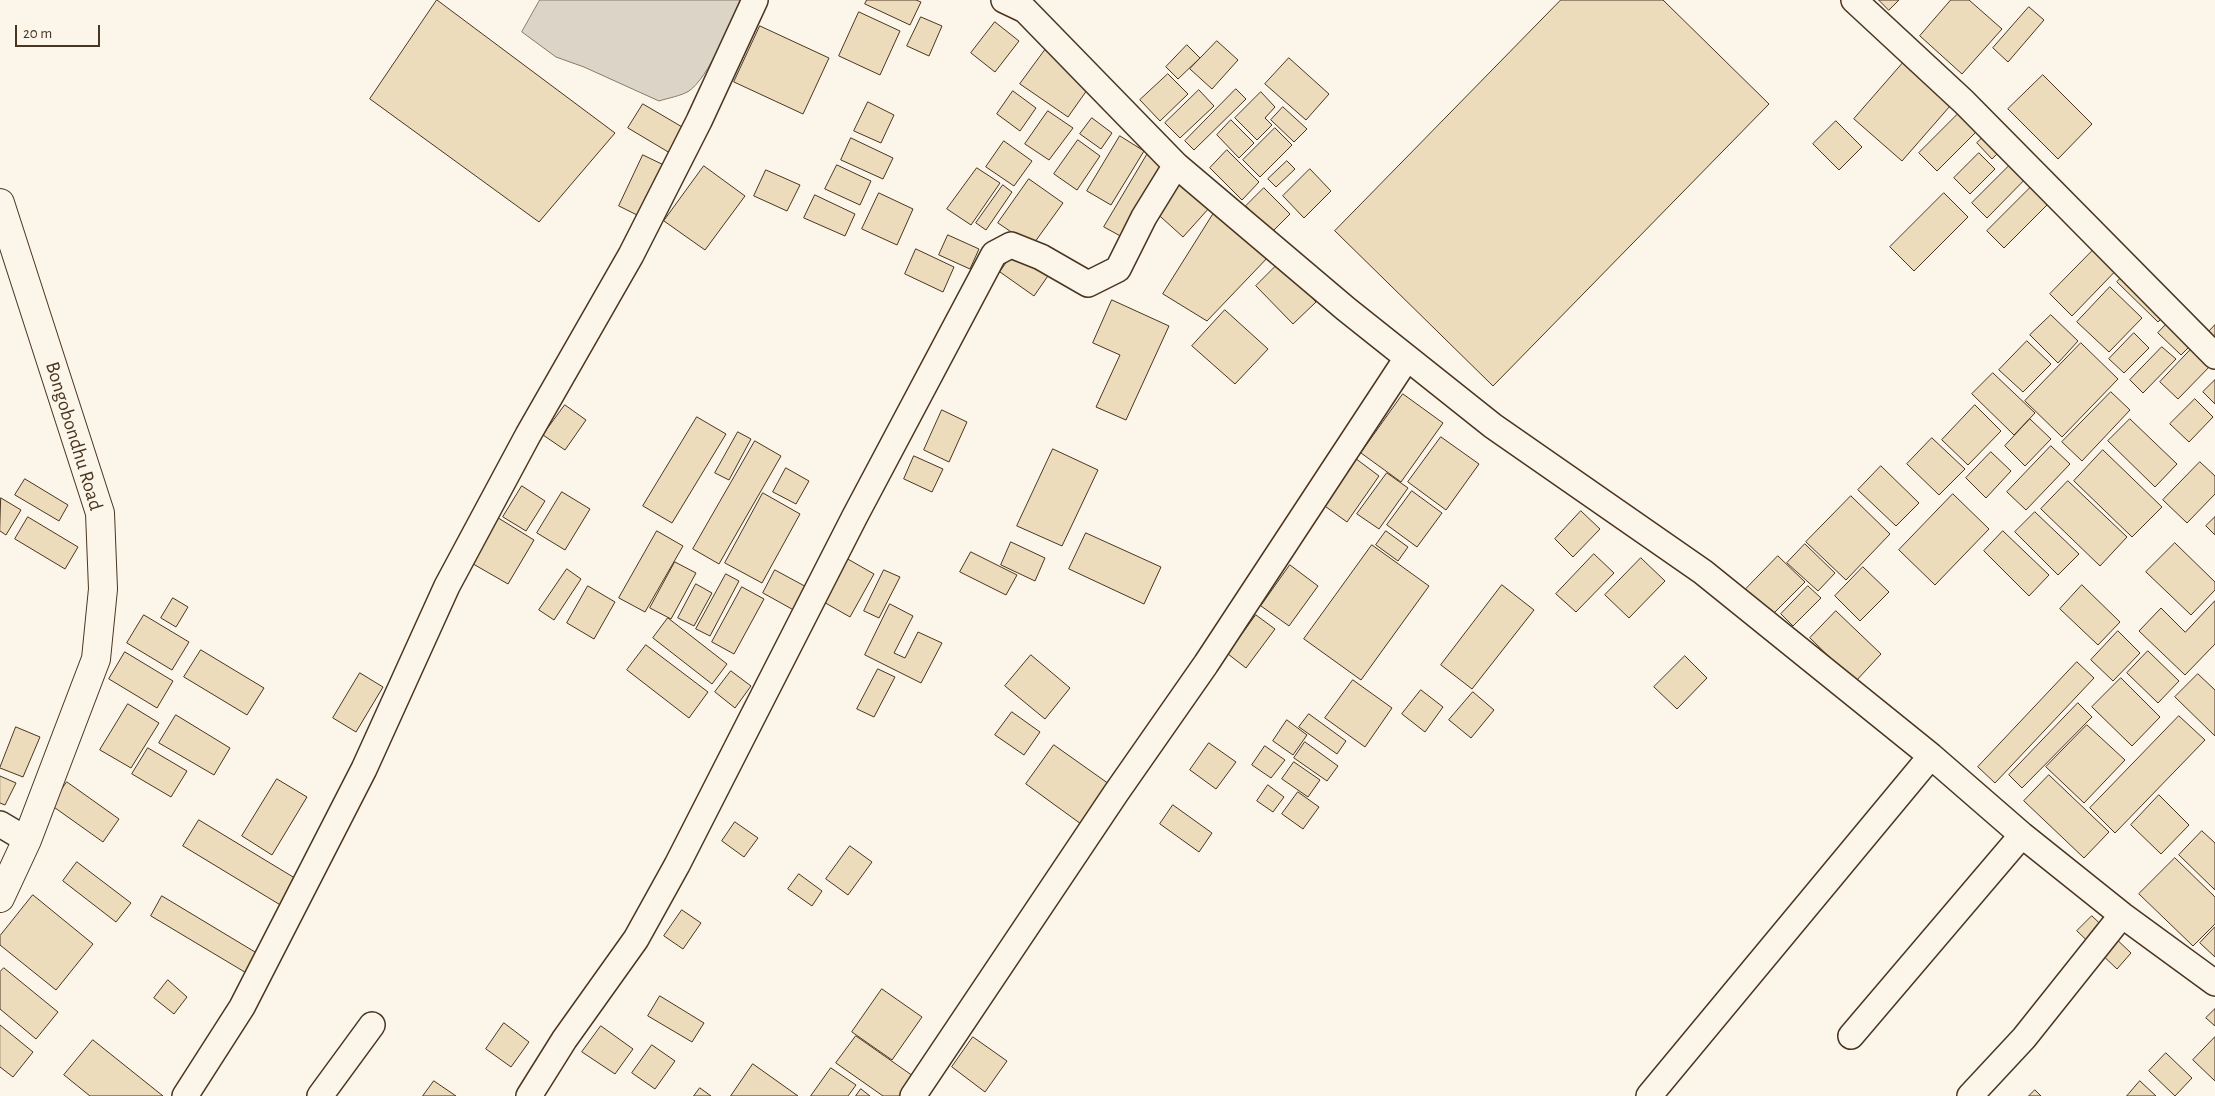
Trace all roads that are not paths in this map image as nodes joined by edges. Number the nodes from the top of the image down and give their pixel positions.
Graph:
1 (755, 0) edge
2 (1004, 0) edge
3 (1854, 0) edge
4 (1176, 165) junction
5 (0, 202) edge
6 (5, 237) edge
7 (2215, 356) edge
8 (1407, 358) junction
9 (1931, 756) junction
10 (0, 824) edge
11 (2022, 835) junction
12 (27, 840) junction
13 (0, 898) edge
14 (2122, 916) junction
15 (2215, 984) edge
16 (372, 1025) dead end
17 (1851, 1036) dead end
18 (185, 1096) edge
19 (320, 1096) edge
20 (529, 1096) edge
21 (913, 1096) edge
22 (1649, 1096) edge
23 (1970, 1096) edge

1 - 18 street
2 - 4 street
3 - 7 street
4 - 8 street
4 - 20 street
5 - 6 street, Bongobondhu Road
6 - 12 street, Bongobondhu Road
8 - 9 street
8 - 21 street
9 - 11 street
9 - 22 street
10 - 12 street
11 - 14 street
11 - 17 street
12 - 13 street, Bongobondhu Road
14 - 15 street
14 - 23 street
16 - 19 street

